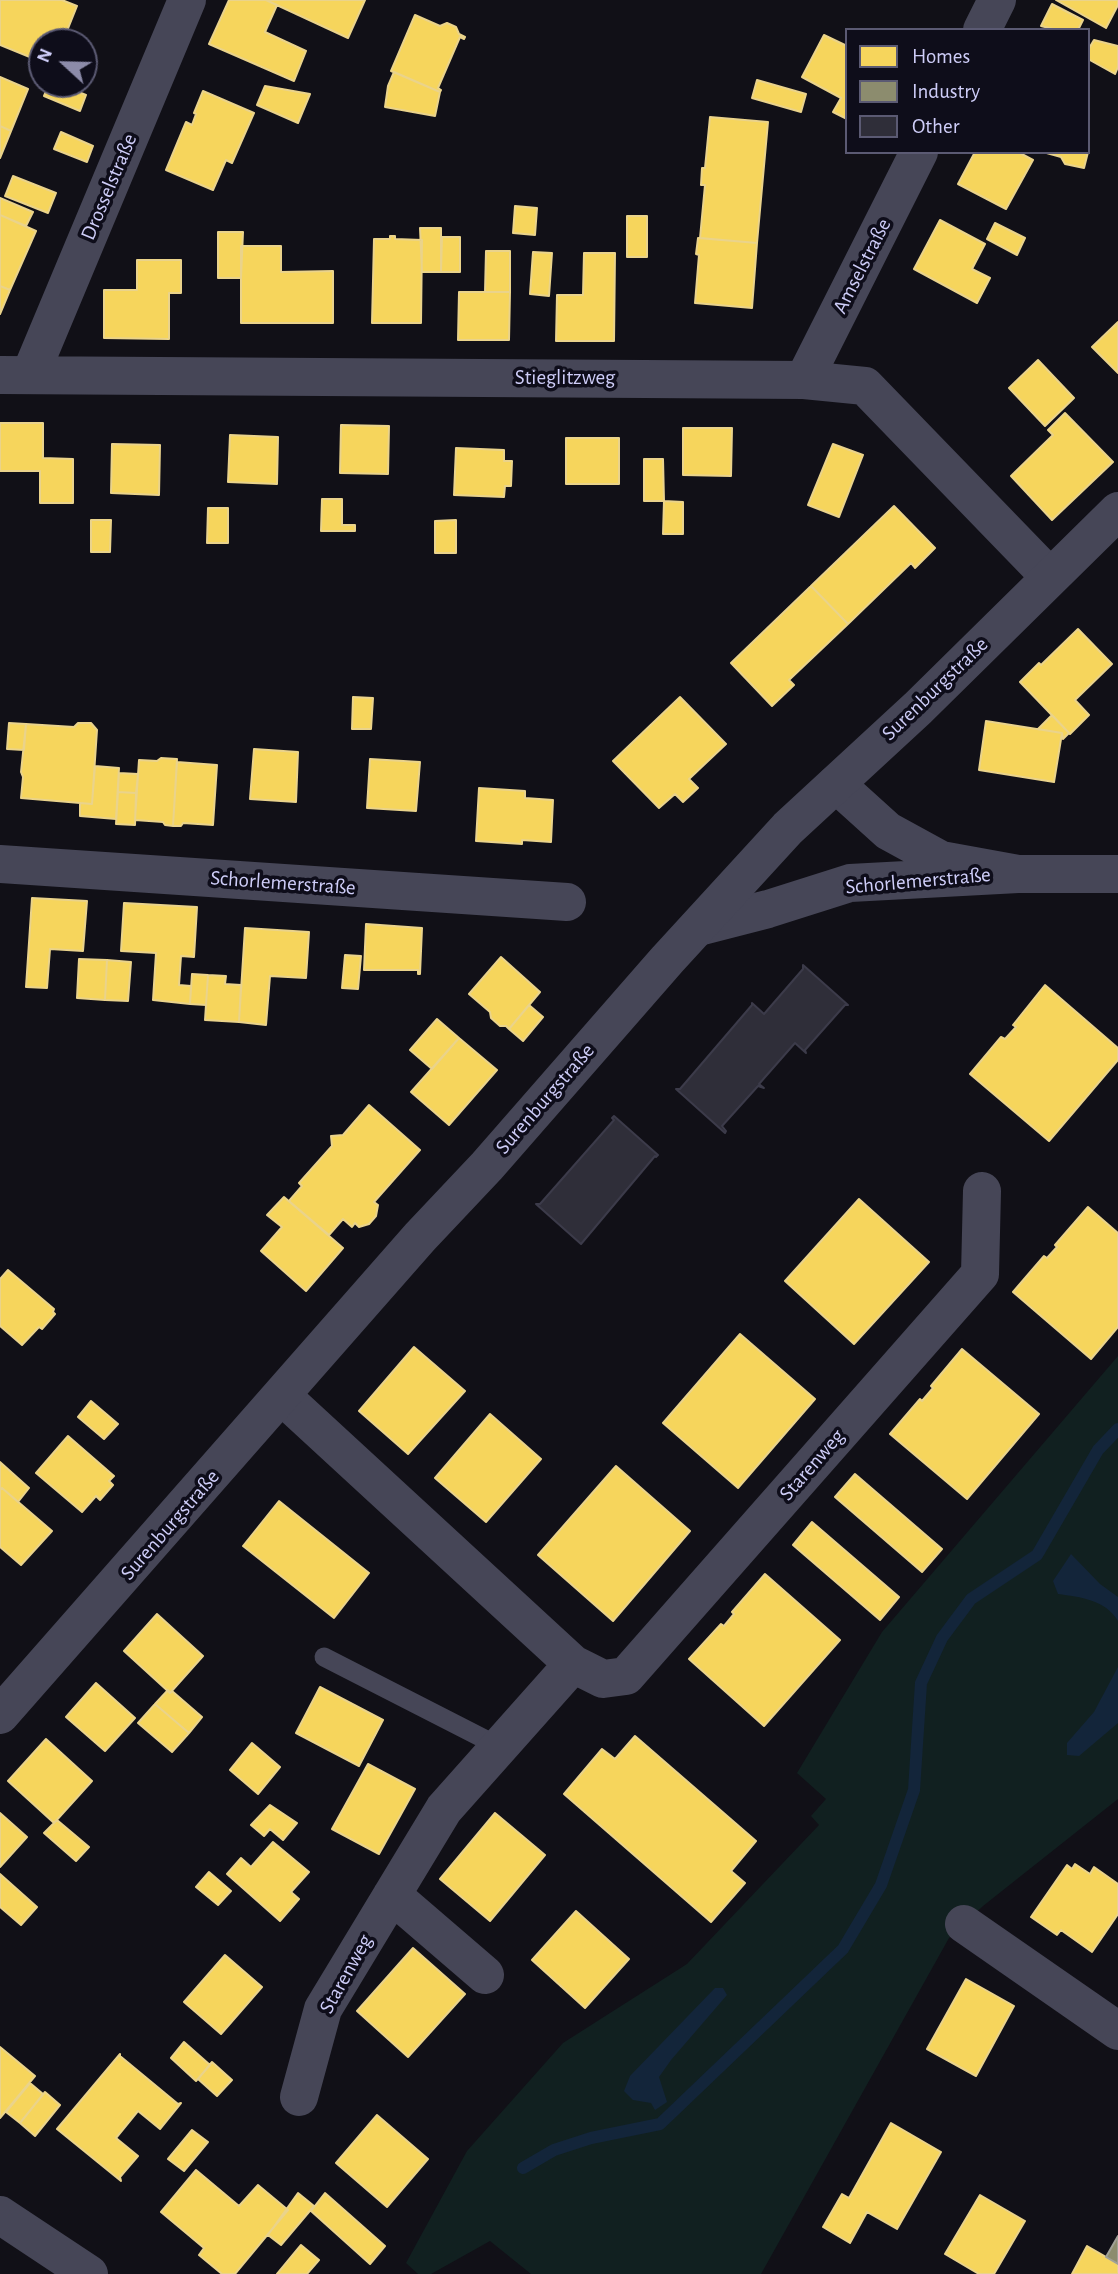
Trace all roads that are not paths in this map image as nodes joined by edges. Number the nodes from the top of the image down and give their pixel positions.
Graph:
1 (187, 0) edge
2 (997, 0) edge
3 (983, 28) edge
4 (918, 154) edge
5 (15, 375) edge
6 (804, 380) junction
7 (1118, 511) edge
8 (1049, 576) junction
9 (836, 784) junction
10 (0, 864) edge
11 (1018, 874) junction
12 (1118, 874) edge
13 (567, 902) dead end
14 (698, 927) junction
15 (982, 1191) dead end
16 (282, 1396) junction
17 (324, 1657) dead end
18 (573, 1664) junction
19 (0, 1715) edge
20 (499, 1746) junction
21 (392, 1895) junction
22 (964, 1924) dead end
23 (485, 1975) dead end
24 (1118, 2031) edge
25 (299, 2097) dead end
26 (0, 2215) edge
27 (89, 2274) edge

1 - 5 street, Drosselstraße
2 - 3 street
4 - 6 street, Amselstraße
5 - 6 street, Stieglitzweg
6 - 8 street, Stieglitzweg
7 - 8 street, Surenburgstraße
8 - 9 street, Surenburgstraße
9 - 11 street, Schorlemerstraße
9 - 14 street, Surenburgstraße
10 - 13 street, Schorlemerstraße
11 - 12 street, Schorlemerstraße
11 - 14 street, Schorlemerstraße
14 - 16 street, Surenburgstraße
15 - 18 street, Starenweg
16 - 18 street, Starenweg
16 - 19 street, Surenburgstraße
17 - 20 lane
18 - 20 street, Starenweg
20 - 21 street, Starenweg
21 - 23 street
21 - 25 street, Starenweg
22 - 24 street
26 - 27 street

